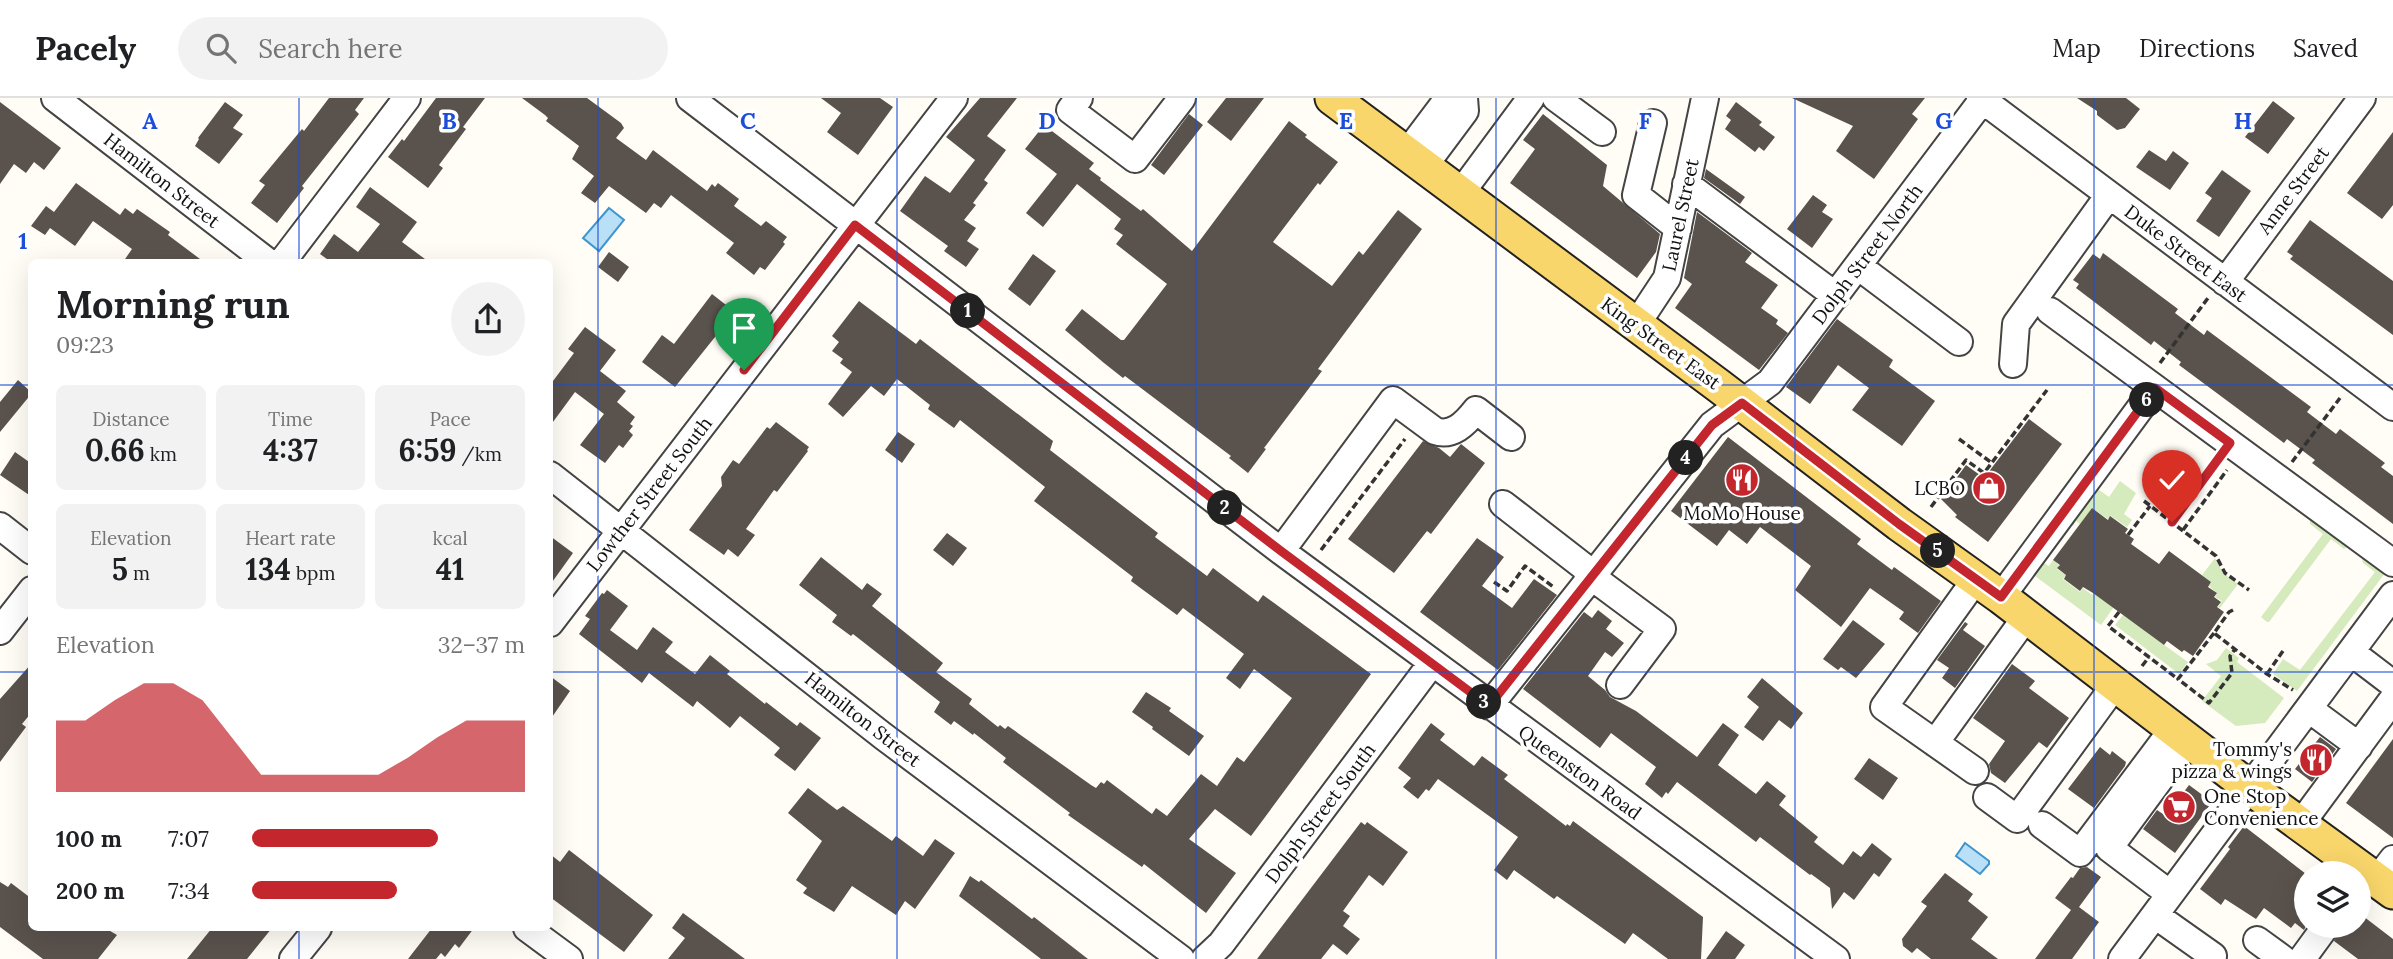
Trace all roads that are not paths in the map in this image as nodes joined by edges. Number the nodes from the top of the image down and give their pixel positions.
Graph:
1 (55, 98) edge
2 (407, 98) edge
3 (690, 98) edge
4 (954, 98) edge
5 (1079, 98) edge
6 (1182, 98) edge
7 (1332, 98) edge
8 (1454, 98) edge
9 (1464, 98) edge
10 (1531, 98) edge
11 (1556, 98) edge
12 (2362, 98) edge
13 (1702, 99) edge
14 (1982, 99) edge
15 (1653, 123) dead end
16 (1602, 132) dead end
17 (1415, 160) junction
18 (1686, 184) junction
19 (1460, 194) junction
20 (2109, 195) junction
21 (855, 225) junction
22 (1678, 228) junction
23 (264, 259) edge
24 (284, 259) edge
25 (1857, 266) junction
26 (2218, 288) junction
27 (1836, 296) junction
28 (2050, 311) dead end
29 (1636, 325) junction
30 (1959, 342) dead end
31 (2013, 364) dead end
32 (2154, 380) junction
33 (1742, 403) junction
34 (2393, 407) edge
35 (1511, 437) dead end
36 (553, 477) edge
37 (1503, 504) dead end
38 (0, 526) edge
39 (622, 530) junction
40 (28, 548) edge
41 (1281, 551) junction
42 (2393, 563) edge
43 (1592, 577) junction
44 (28, 595) edge
45 (2393, 595) edge
46 (2001, 598) junction
47 (553, 619) edge
48 (0, 631) edge
49 (2351, 652) junction
50 (1432, 663) junction
51 (2393, 684) edge
52 (1620, 685) dead end
53 (2115, 685) junction
54 (2393, 699) edge
55 (2303, 701) junction
56 (1489, 706) junction
57 (2180, 735) junction
58 (1935, 743) junction
59 (2359, 746) junction
60 (1975, 771) dead end
61 (2249, 788) junction
62 (1987, 797) dead end
63 (2042, 825) dead end
64 (2300, 825) junction
65 (2378, 877) edge
66 (2171, 894) junction
67 (2155, 915) junction
68 (316, 931) edge
69 (531, 931) edge
70 (2317, 938) edge
71 (2256, 940) dead end
72 (2213, 956) dead end
73 (293, 959) edge
74 (569, 959) edge
75 (1181, 959) edge
76 (1205, 959) edge
77 (1836, 959) edge
78 (2122, 959) edge
79 (2283, 959) edge
80 (2302, 959) edge

1 - 23 street, Hamilton Street
2 - 24 street
3 - 21 street, Queenston Road
4 - 21 street, Lowther Street South
5 - 6 street
7 - 17 main road, King Street East
8 - 17 street
9 - 17 street
10 - 19 street
11 - 16 street
12 - 26 street, Anne Street
13 - 18 street, Laurel Street
14 - 20 street, Duke Street East
14 - 25 street, Dolph Street North
15 - 22 street
17 - 19 main road, King Street East
18 - 22 street, Laurel Street
18 - 27 street
19 - 29 main road, King Street East
20 - 26 street, Duke Street East
20 - 31 street
21 - 39 street, Lowther Street South
21 - 41 street, Queenston Road
22 - 29 street, Laurel Street
25 - 27 street, Dolph Street North
25 - 30 street
26 - 34 street, Duke Street East
27 - 33 street, Dolph Street North
28 - 32 street
29 - 33 main road, King Street East
32 - 42 street
32 - 46 street
33 - 43 street
33 - 46 main road, King Street East
35 - 41 street
36 - 39 street, Hamilton Street
37 - 43 street
38 - 40 street
39 - 47 street, Lowther Street South
39 - 75 street, Hamilton Street
41 - 50 street, Queenston Road
43 - 52 street
43 - 56 street
44 - 48 street
45 - 49 street
46 - 53 main road, King Street East
46 - 58 street
46 - 58 street
49 - 51 street
49 - 55 street
50 - 56 street, Queenston Road
50 - 76 street, Dolph Street South
53 - 57 main road, King Street East
53 - 62 street
54 - 59 street
55 - 59 street
55 - 61 street
56 - 77 street, Queenston Road
57 - 61 main road, King Street East
57 - 63 street
57 - 66 street
58 - 60 street
59 - 64 street
61 - 64 main road, King Street East
61 - 66 street
64 - 65 main road, King Street East
66 - 67 street
67 - 72 street
67 - 78 street
68 - 73 street
69 - 74 street
70 - 80 street
71 - 79 street

